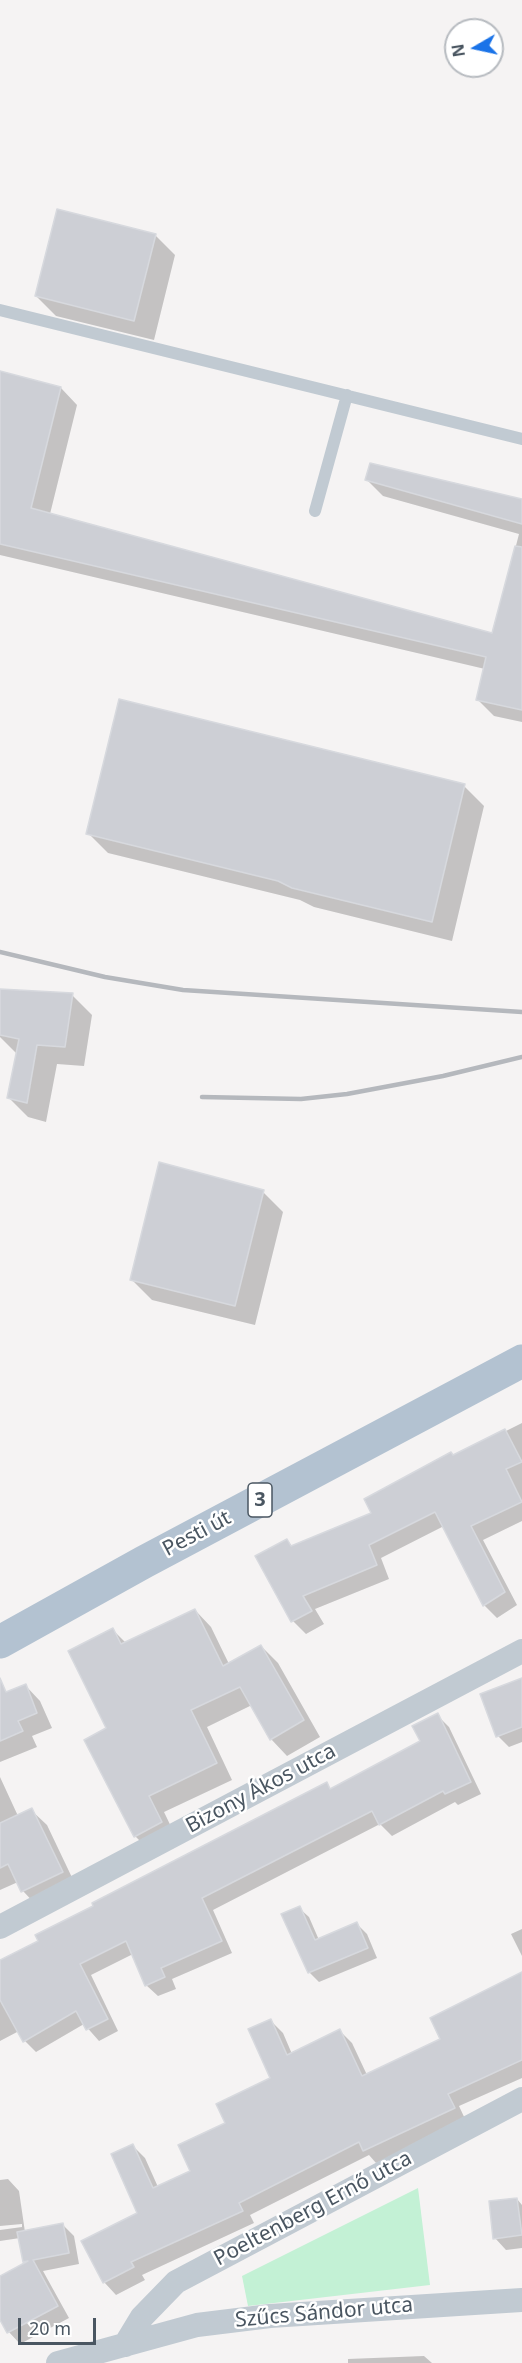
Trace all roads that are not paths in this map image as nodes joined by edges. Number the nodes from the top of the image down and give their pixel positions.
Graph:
1 (0, 310) edge
2 (346, 395) junction
3 (522, 439) edge
4 (315, 511) dead end
5 (522, 1361) edge
6 (0, 1642) edge
7 (522, 1651) edge
8 (0, 1928) edge
9 (522, 2099) edge
10 (522, 2300) edge
11 (125, 2345) junction
12 (58, 2363) edge

1 - 2 lane
2 - 3 lane
2 - 4 lane
5 - 6 main road, Pesti út / 3
7 - 8 street, Bizony Ákos utca
9 - 11 street, Poeltenberg Ernő utca
10 - 11 street, Szűcs Sándor utca
11 - 12 street, Szűcs Sándor utca

